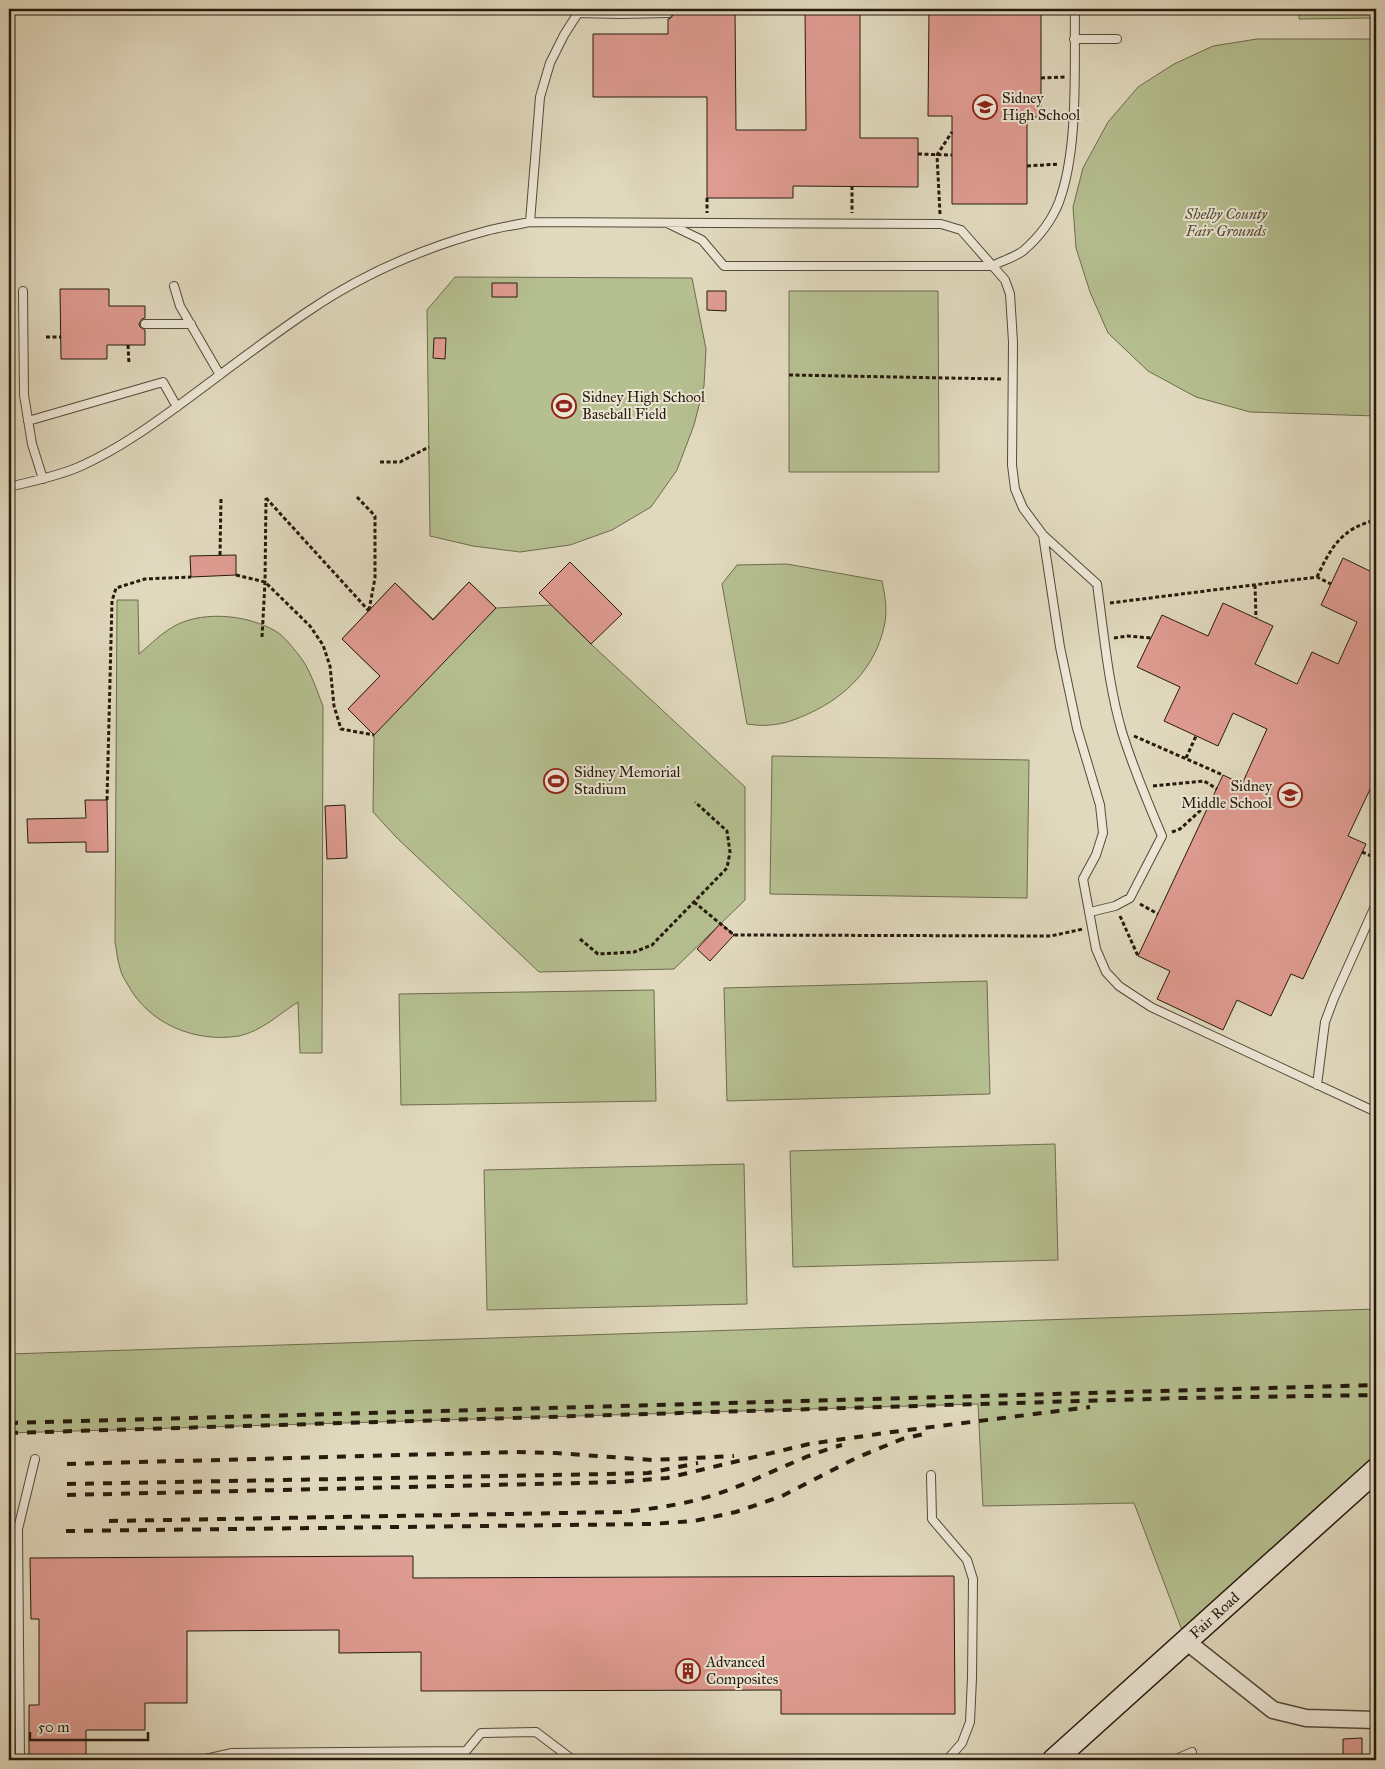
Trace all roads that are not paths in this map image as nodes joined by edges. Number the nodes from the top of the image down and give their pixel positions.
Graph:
1 (1075, 9) edge
2 (578, 11) edge
3 (621, 12) edge
4 (668, 13) dead end
5 (1074, 39) junction
6 (1116, 39) dead end
7 (530, 222) junction
8 (668, 223) junction
9 (992, 266) junction
10 (174, 286) dead end
11 (23, 290) dead end
12 (145, 324) dead end
13 (191, 324) junction
14 (220, 375) junction
15 (177, 407) junction
16 (28, 421) junction
17 (43, 479) junction
18 (9, 487) edge
19 (1043, 535) junction
20 (1376, 904) edge
21 (1090, 912) junction
22 (1317, 1084) junction
23 (1376, 1112) edge
24 (35, 1459) dead end
25 (1375, 1471) edge
26 (931, 1475) dead end
27 (1186, 1641) junction
28 (1376, 1720) edge
29 (1192, 1752) dead end
30 (20, 1760) edge
31 (201, 1760) edge
32 (573, 1760) edge
33 (947, 1760) edge
34 (1054, 1760) edge
35 (1174, 1760) edge

1 - 5 lane
2 - 3 lane
2 - 7 lane
3 - 4 lane
5 - 6 lane
5 - 9 lane
7 - 8 lane
7 - 14 lane
8 - 9 lane
8 - 9 lane
9 - 19 lane
10 - 13 lane
11 - 16 lane
12 - 13 lane
13 - 14 lane
14 - 15 lane
15 - 16 lane
15 - 17 lane
16 - 17 lane
17 - 18 lane
19 - 21 lane
19 - 21 lane
20 - 22 lane
21 - 22 lane
22 - 23 lane
24 - 30 lane
25 - 27 main road, Fair Road
26 - 33 lane
27 - 28 street
27 - 34 main road, Fair Road
29 - 35 lane
31 - 32 lane

